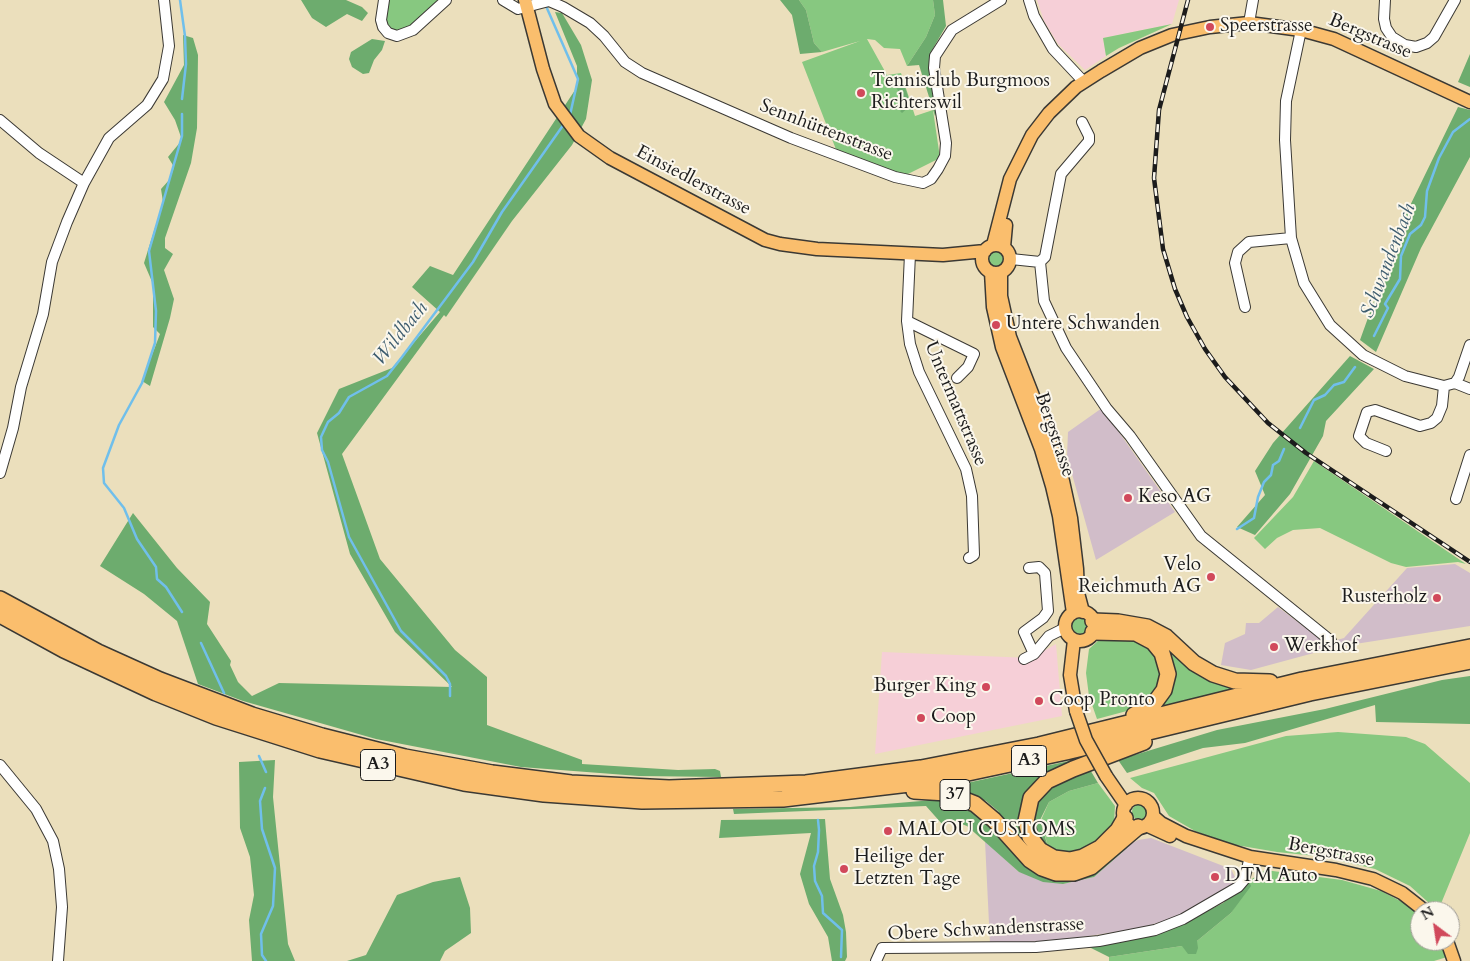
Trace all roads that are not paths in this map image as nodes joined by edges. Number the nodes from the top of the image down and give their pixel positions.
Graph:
1 (164, 0) edge
2 (384, 0) edge
3 (446, 0) edge
4 (503, 0) edge
5 (1001, 0) edge
6 (1029, 0) edge
7 (1253, 0) edge
8 (1384, 0) edge
9 (1455, 0) edge
10 (550, 1) edge
11 (530, 4) edge
12 (1249, 23) junction
13 (1300, 30) junction
14 (1084, 82) junction
15 (1470, 102) edge
16 (0, 120) edge
17 (1082, 122) dead end
18 (84, 183) junction
19 (1291, 238) junction
20 (998, 250) junction
21 (910, 254) junction
22 (943, 255) junction
23 (1040, 262) junction
24 (992, 270) junction
25 (1245, 307) dead end
26 (907, 321) junction
27 (1470, 345) edge
28 (957, 378) dead end
29 (1455, 383) junction
30 (1444, 386) junction
31 (1470, 389) edge
32 (1386, 451) dead end
33 (1470, 455) edge
34 (0, 473) edge
35 (1456, 499) dead end
36 (969, 558) dead end
37 (1028, 568) dead end
38 (0, 599) edge
39 (0, 615) edge
40 (1083, 626) junction
41 (1065, 628) joint
42 (1331, 641) dead end
43 (1470, 647) edge
44 (1034, 654) junction
45 (1024, 659) dead end
46 (1470, 661) edge
47 (1302, 680) junction
48 (1216, 716) junction
49 (1104, 729) junction
50 (0, 765) edge
51 (840, 794) junction
52 (1129, 807) junction
53 (1146, 823) junction
54 (1250, 857) junction
55 (1412, 901) edge
56 (58, 961) edge
57 (876, 961) edge

1 - 18 street
2 - 3 street
4 - 11 street
5 - 10 street, Sennhüttenstrasse
6 - 14 street
7 - 12 street
8 - 9 street
10 - 11 street, Sennhüttenstrasse
11 - 21 main road, Einsiedlerstrasse
12 - 13 main road, Bergstrasse
12 - 14 main road, Bergstrasse
13 - 15 main road, Bergstrasse
13 - 19 street
14 - 20 main road, Bergstrasse
16 - 18 street
17 - 23 street
18 - 34 street
19 - 25 street
19 - 30 street
20 - 22 main road, Einsiedlerstrasse
20 - 23 street
20 - 24 main road, Bergstrasse
20 - 24 main road, Bergstrasse
21 - 22 main road, Einsiedlerstrasse
21 - 26 street, Untermattstrasse
22 - 24 main road, Einsiedlerstrasse
23 - 42 street
24 - 40 main road, Bergstrasse
26 - 28 street, Untermattstrasse
26 - 36 street, Untermattstrasse
27 - 29 street
29 - 30 street
29 - 31 street
30 - 32 street
33 - 35 street
37 - 44 street
38 - 49 highway, A3
39 - 51 highway, A3
40 - 41 main road
40 - 47 highway
40 - 49 highway
40 - 52 main road, Bergstrasse, bridge
41 - 44 street
43 - 47 highway, A3
44 - 45 street
46 - 48 highway, A3
47 - 49 highway, A3
48 - 51 highway, A3
48 - 52 highway
50 - 56 street
51 - 53 highway, 37
52 - 53 main road, Bergstrasse
52 - 53 main road, Bergstrasse
53 - 54 main road, Bergstrasse
54 - 55 main road, Bergstrasse
54 - 57 street, Obere Schwandenstrasse

